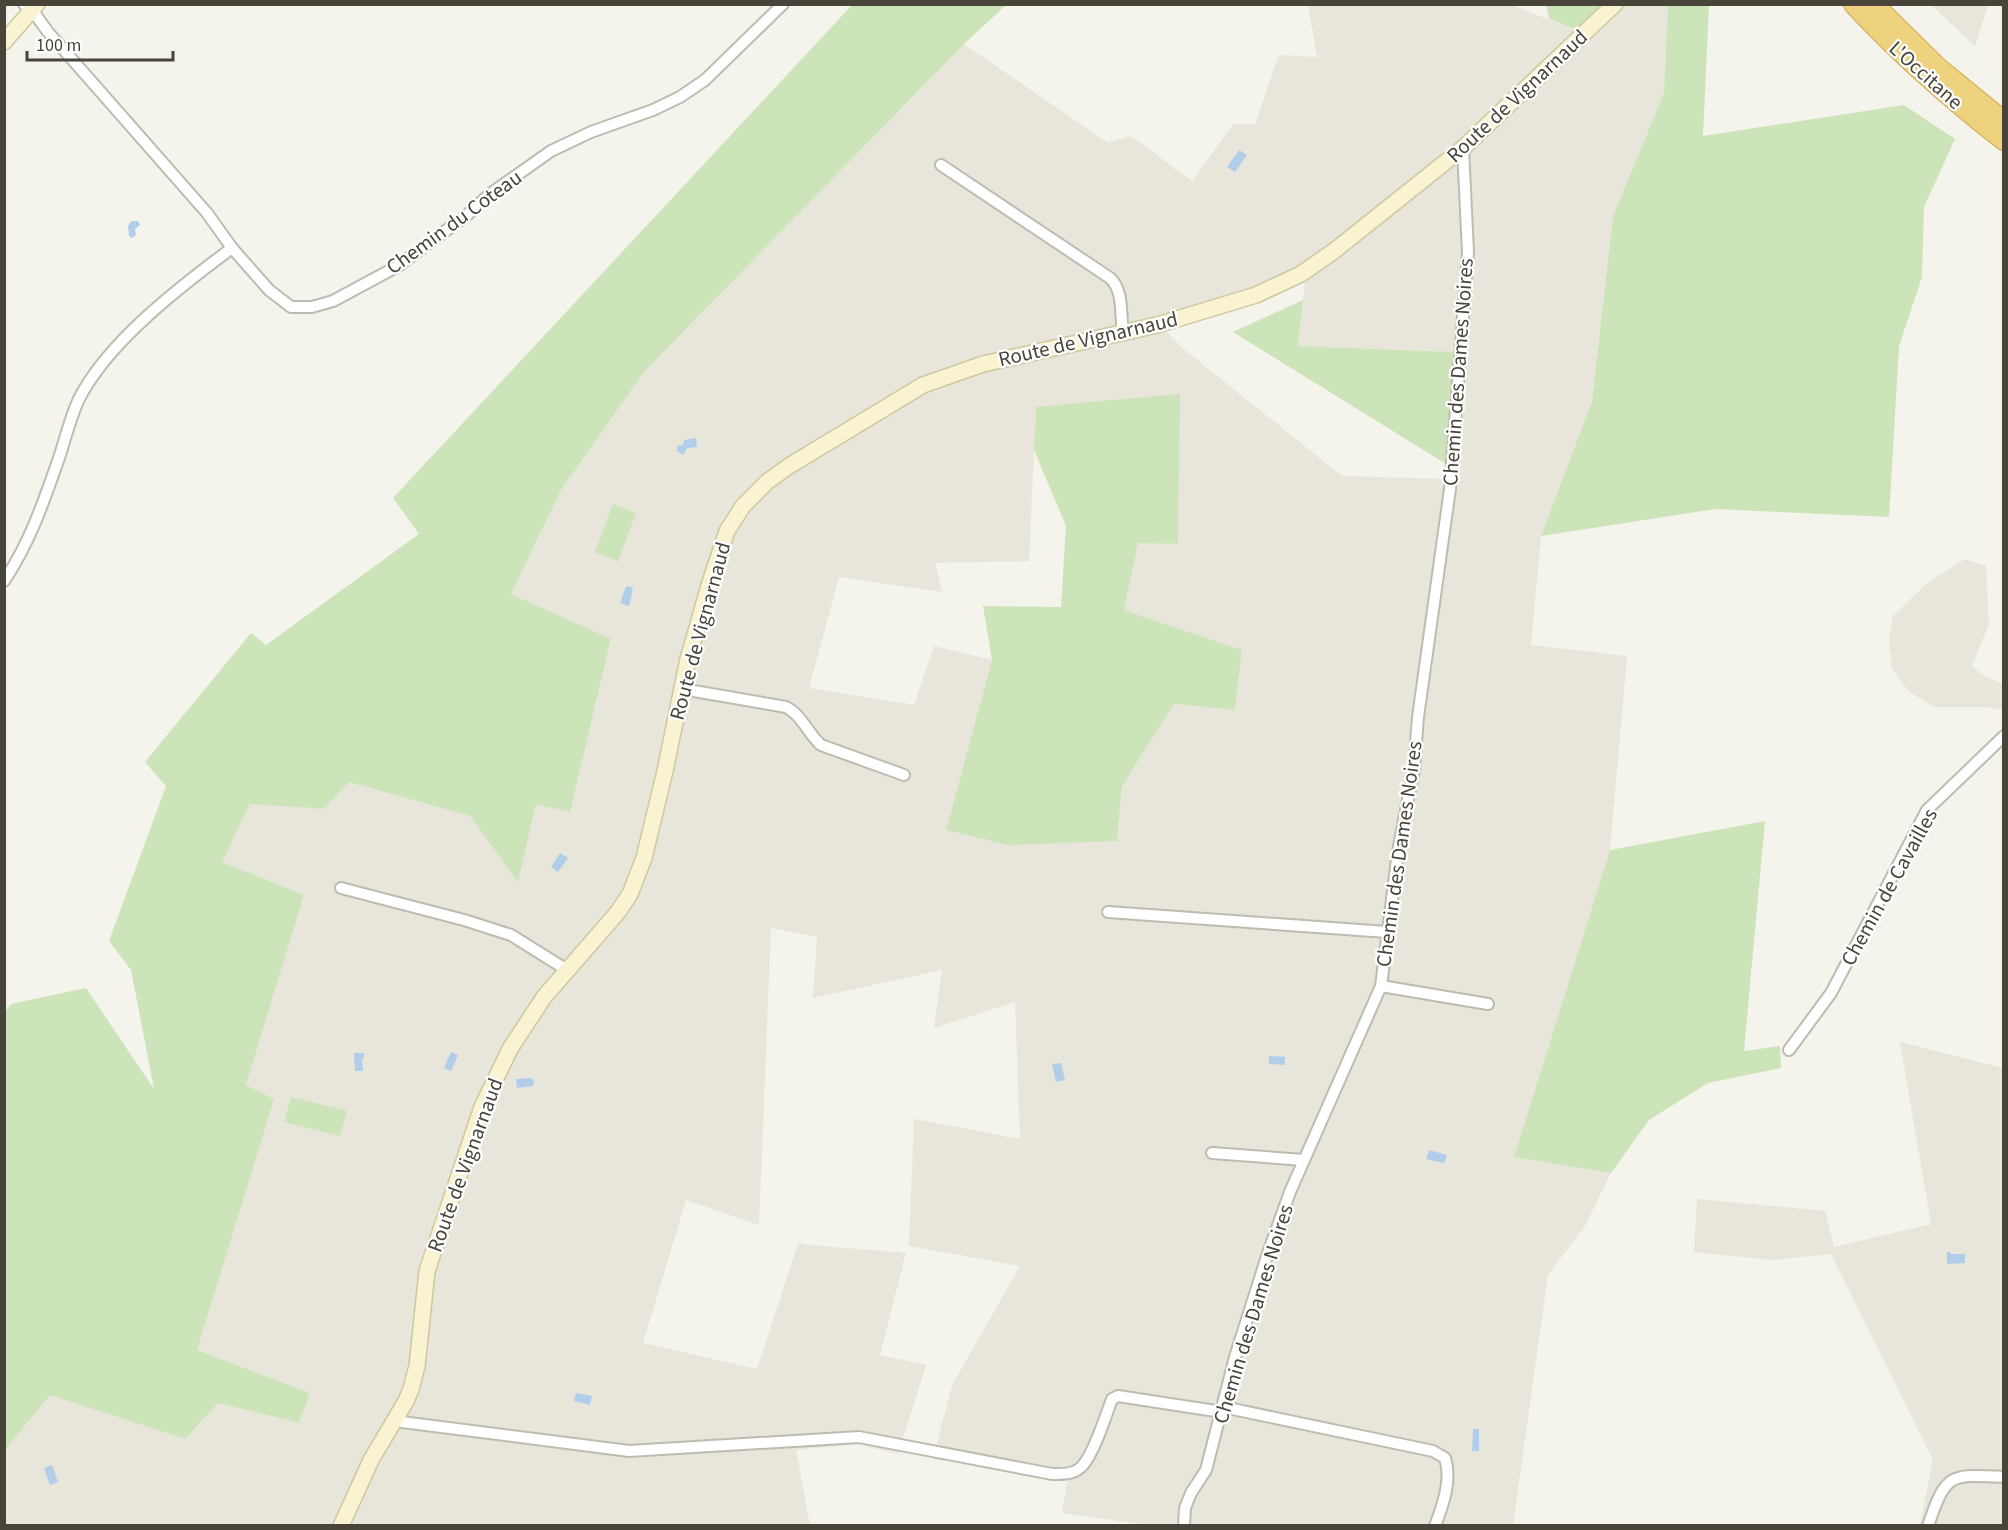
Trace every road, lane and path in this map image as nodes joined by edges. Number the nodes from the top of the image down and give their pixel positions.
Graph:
1 (783, 4) edge
2 (1615, 4) edge
3 (1854, 4) edge
4 (1873, 4) edge
5 (31, 7) edge
6 (4, 42) edge
7 (2004, 122) edge
8 (2004, 140) edge
9 (1463, 148) junction
10 (941, 165) dead end
11 (232, 248) junction
12 (1123, 332) junction
13 (4, 581) edge
14 (682, 689) junction
15 (2004, 736) edge
16 (904, 775) dead end
17 (341, 888) dead end
18 (1108, 912) dead end
19 (1387, 932) junction
20 (567, 970) junction
21 (1381, 986) junction
22 (1488, 1004) dead end
23 (1789, 1050) dead end
24 (1212, 1153) dead end
25 (1304, 1160) junction
26 (1222, 1409) junction
27 (394, 1421) junction
28 (2004, 1477) edge
29 (341, 1526) edge
30 (1184, 1526) edge
31 (1435, 1526) edge
32 (1928, 1526) edge

1 - 11 street, Chemin du Coteau
2 - 9 street, Route de Vignarnaud
3 - 8 highway, L'Occitane
4 - 7 highway, L'Occitane
5 - 6 street
5 - 11 street
9 - 12 street, Route de Vignarnaud
9 - 19 street, Chemin des Dames Noires
10 - 12 street
11 - 13 street
12 - 14 street, Route de Vignarnaud
14 - 16 street
14 - 20 street, Route de Vignarnaud
15 - 23 street, Chemin de Cavailles
17 - 20 street
18 - 19 street
19 - 21 street, Chemin des Dames Noires
20 - 27 street, Route de Vignarnaud
21 - 22 street
21 - 25 street, Chemin des Dames Noires
24 - 25 street
25 - 26 street, Chemin des Dames Noires
26 - 27 street
26 - 30 street, Chemin des Dames Noires
26 - 31 street
27 - 29 street, Route de Vignarnaud
28 - 32 street

